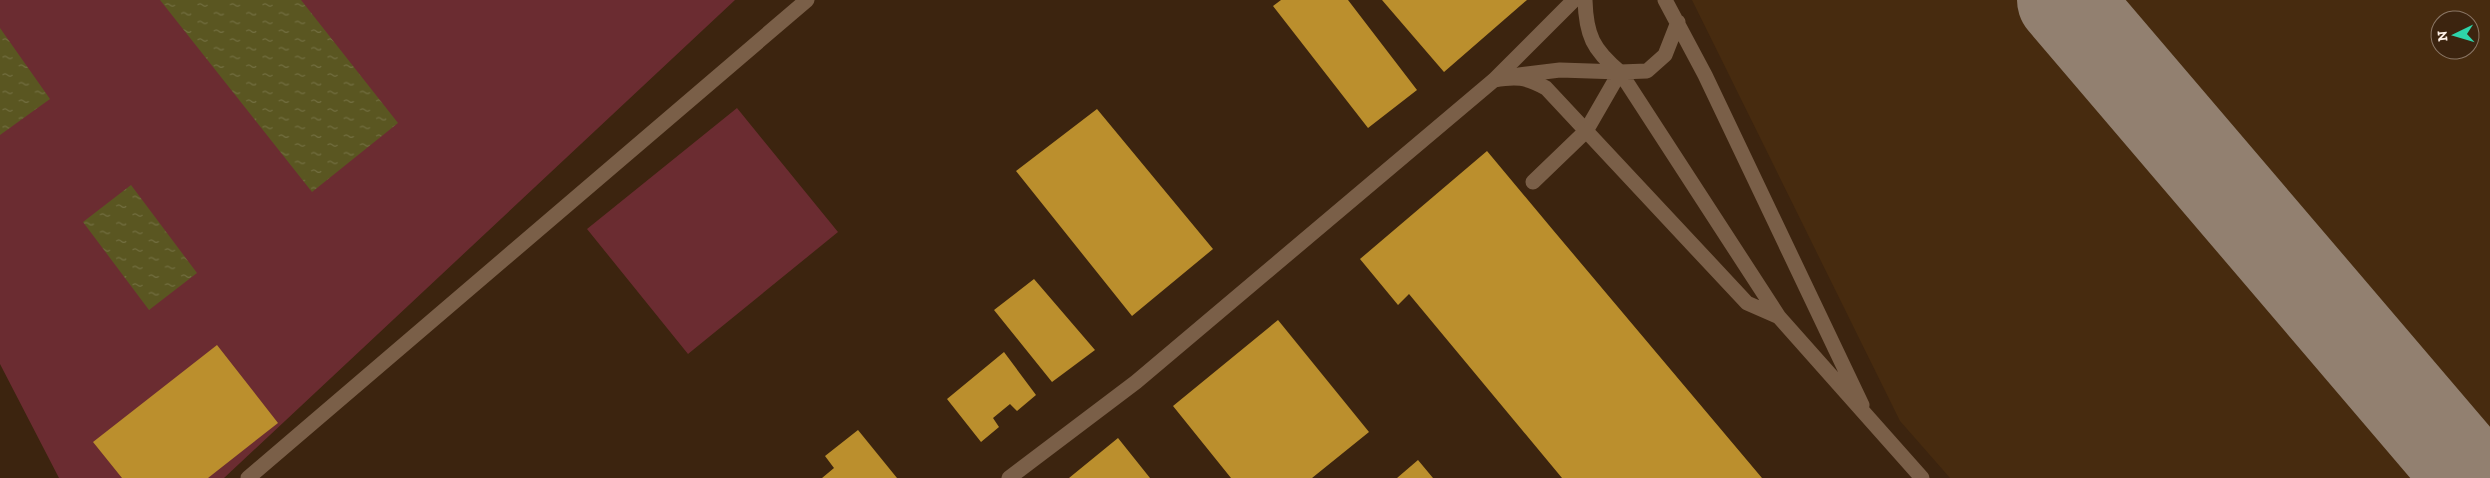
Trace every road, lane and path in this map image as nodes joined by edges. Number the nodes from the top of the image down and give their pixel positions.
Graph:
1 (807, 0) edge
2 (1574, 0) edge
3 (1585, 0) edge
4 (1665, 0) edge
5 (1678, 22) junction
6 (1620, 72) junction
7 (1514, 76) junction
8 (1494, 80) junction
9 (1586, 131) junction
10 (1533, 182) dead end
11 (1779, 317) junction
12 (1870, 423) junction
13 (248, 478) edge
14 (1009, 478) edge
15 (1922, 478) edge

1 - 13 lane
2 - 8 lane
3 - 6 lane
4 - 5 lane
5 - 6 lane
5 - 12 lane
6 - 7 lane
6 - 9 lane
6 - 11 lane
7 - 8 lane
7 - 9 lane
8 - 14 lane
9 - 10 lane
9 - 11 lane
11 - 12 lane
12 - 15 lane

